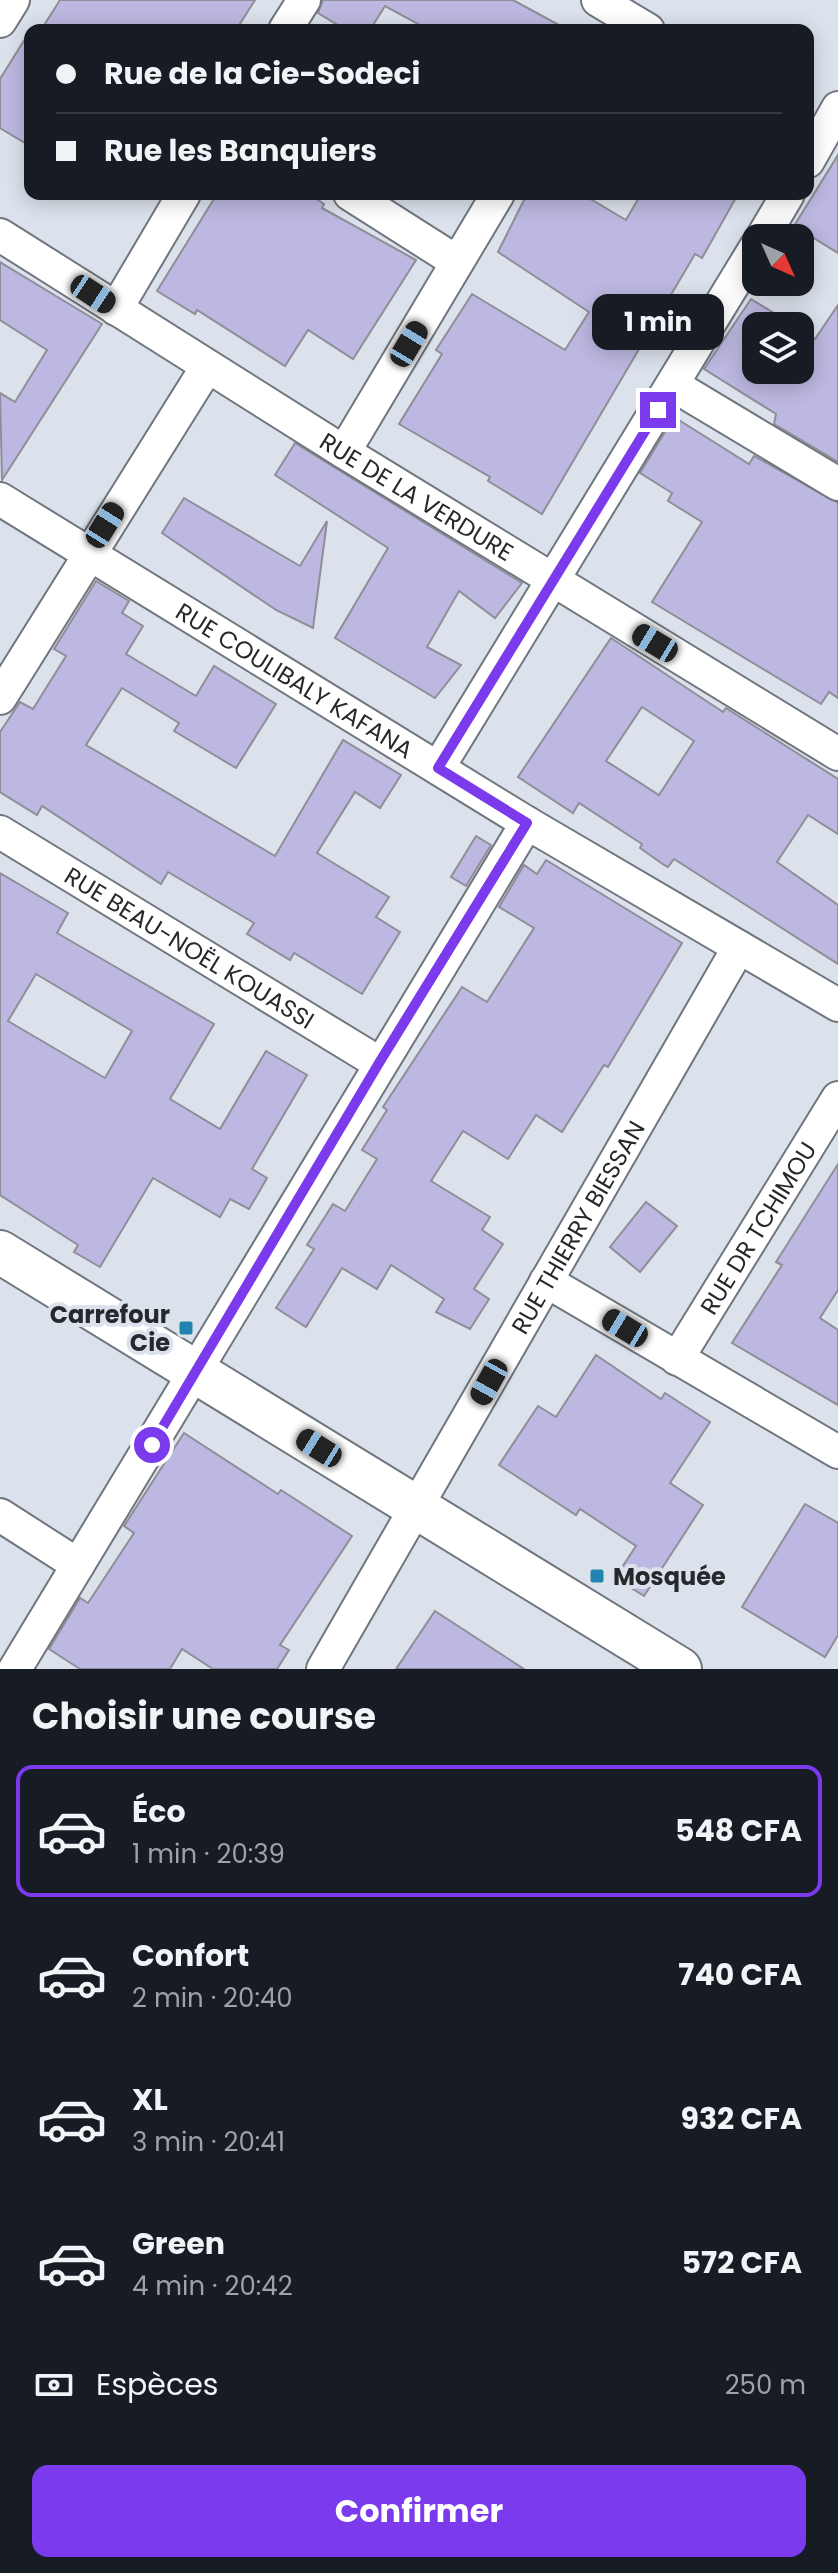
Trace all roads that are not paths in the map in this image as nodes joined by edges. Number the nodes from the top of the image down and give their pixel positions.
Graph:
1 (13, 0) edge
2 (304, 0) edge
3 (602, 12) edge
4 (0, 21) edge
5 (289, 24) edge
6 (633, 24) edge
7 (180, 200) edge
8 (359, 200) edge
9 (494, 200) edge
10 (784, 200) edge
11 (770, 224) edge
12 (0, 235) edge
13 (457, 262) junction
14 (742, 270) edge
15 (116, 309) junction
16 (207, 367) junction
17 (673, 385) junction
18 (344, 452) junction
19 (838, 484) edge
20 (0, 499) edge
21 (88, 552) junction
22 (551, 580) junction
23 (0, 698) edge
24 (838, 754) edge
25 (438, 768) junction
26 (527, 823) junction
27 (0, 832) edge
28 (739, 947) junction
29 (838, 1005) edge
30 (379, 1063) junction
31 (838, 1098) edge
32 (0, 1252) edge
33 (546, 1281) junction
34 (677, 1359) junction
35 (196, 1373) junction
36 (838, 1452) edge
37 (417, 1508) junction
38 (0, 1515) edge
39 (78, 1565) junction
40 (15, 1669) edge
41 (323, 1669) edge
42 (680, 1669) edge

1 - 4 street
2 - 5 street
3 - 6 street
7 - 15 street
8 - 13 street
9 - 13 street
10 - 11 street
12 - 15 street, RUE DE LA VERDURE
13 - 18 street
14 - 17 street
15 - 16 street, RUE DE LA VERDURE
16 - 18 street, RUE DE LA VERDURE
16 - 21 street
17 - 19 street
17 - 22 street
18 - 22 street, RUE DE LA VERDURE
20 - 21 street, RUE COULIBALY KAFANA
21 - 23 street
21 - 25 street, RUE COULIBALY KAFANA
22 - 24 street, RUE DE LA VERDURE
22 - 25 street
25 - 26 street, RUE COULIBALY KAFANA
26 - 28 street, RUE COULIBALY KAFANA
26 - 30 street
27 - 30 street, RUE BEAU-NOËL KOUASSI
28 - 29 street, RUE COULIBALY KAFANA
28 - 33 street, RUE THIERRY BIESSAN
30 - 35 street
31 - 34 street, RUE DR TCHIMOU
32 - 35 street
33 - 34 street
33 - 37 street, RUE THIERRY BIESSAN
34 - 36 street
35 - 37 street
35 - 39 street
37 - 41 street, RUE THIERRY BIESSAN
37 - 42 street
38 - 39 street
39 - 40 street

